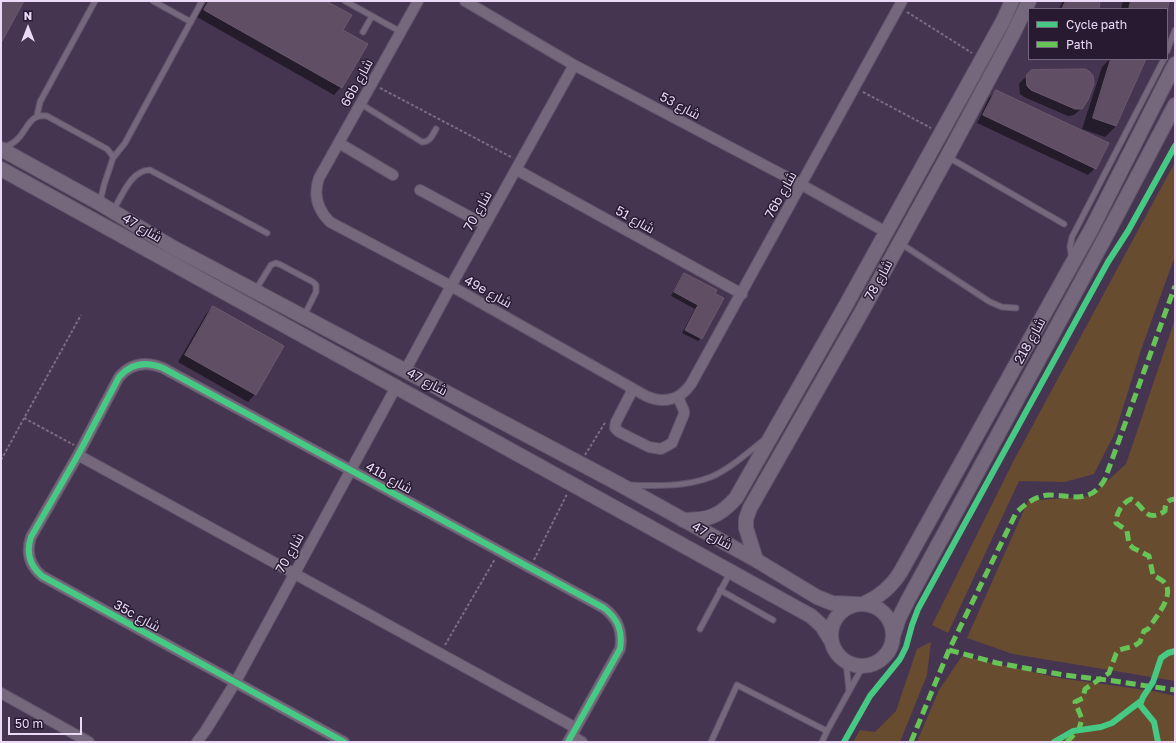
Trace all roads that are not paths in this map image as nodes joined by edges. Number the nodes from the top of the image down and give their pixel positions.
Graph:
1 (95, 1) edge
2 (153, 1) edge
3 (202, 1) edge
4 (345, 1) edge
5 (418, 1) edge
6 (464, 1) edge
7 (1012, 1) edge
8 (1029, 1) edge
9 (900, 4) edge
10 (372, 16) junction
11 (191, 22) junction
12 (1175, 30) edge
13 (363, 32) dead end
14 (401, 32) junction
15 (1168, 48) edge
16 (981, 59) junction
17 (1163, 60) edge
18 (1175, 64) edge
19 (574, 65) junction
20 (361, 104) junction
21 (1175, 105) edge
22 (38, 116) junction
23 (962, 128) junction
24 (436, 130) dead end
25 (339, 143) junction
26 (1, 148) edge
27 (947, 157) junction
28 (112, 158) junction
29 (519, 166) junction
30 (1, 169) edge
31 (918, 174) junction
32 (393, 175) dead end
33 (319, 178) joint
34 (802, 185) junction
35 (420, 190) dead end
36 (99, 203) junction
37 (74, 209) junction
38 (113, 211) junction
39 (912, 218) junction
40 (1064, 224) dead end
41 (485, 225) junction
42 (886, 232) junction
43 (266, 233) dead end
44 (899, 243) junction
45 (140, 246) junction
46 (172, 247) junction
47 (1073, 263) junction
48 (451, 286) junction
49 (255, 291) junction
50 (742, 294) junction
51 (1016, 308) dead end
52 (303, 316) junction
53 (405, 371) junction
54 (396, 387) junction
55 (633, 388) junction
56 (678, 397) junction
57 (771, 435) junction
58 (80, 452) junction
59 (350, 470) junction
60 (619, 484) junction
61 (683, 520) junction
62 (756, 560) junction
63 (730, 572) junction
64 (294, 573) junction
65 (720, 590) junction
66 (861, 604) junction
67 (773, 620) dead end
68 (700, 629) dead end
69 (893, 636) junction
70 (830, 639) junction
71 (846, 662) junction
72 (863, 666) junction
73 (235, 683) junction
74 (849, 692) junction
75 (1, 693) edge
76 (827, 731) junction
77 (572, 735) edge
78 (89, 742) edge
79 (197, 742) edge
80 (344, 742) edge
81 (582, 742) edge
82 (711, 742) edge
83 (822, 742) edge

1 - 22 lane
2 - 11 lane
3 - 11 lane
4 - 10 lane
5 - 14 street, 66b شارع
6 - 19 street, شارع 53
7 - 16 street, شارع 78
8 - 23 street, شارع 78
9 - 34 street, 76b شارع
10 - 13 lane
10 - 14 lane
11 - 28 lane
12 - 15 lane
14 - 20 street, 66b شارع
16 - 23 street
16 - 31 street, شارع 78
17 - 47 lane
18 - 47 street, شارع 218
19 - 29 street, شارع 70
19 - 34 street, شارع 53
20 - 24 lane
20 - 25 street, 66b شارع
21 - 69 street
22 - 26 lane
22 - 28 lane
23 - 27 street, شارع 78
25 - 32 street
25 - 33 street, 66b شارع
26 - 36 street, شارع 47
27 - 39 street, شارع 78
27 - 40 lane
28 - 36 lane
29 - 41 street, شارع 70
29 - 50 street, شارع 51
30 - 37 street, شارع 47
31 - 39 street
31 - 42 street, شارع 78
33 - 48 street, 49e شارع
34 - 42 street, شارع 53
34 - 50 street, 76b شارع
35 - 41 street
36 - 37 street
36 - 38 street, شارع 47
37 - 45 street, شارع 47
38 - 43 lane
38 - 46 street, شارع 47
39 - 44 street, شارع 78
41 - 48 street, شارع 70
42 - 57 street, شارع 78
44 - 51 lane
44 - 62 street, شارع 78
45 - 46 street
45 - 54 street, شارع 47
46 - 49 street, شارع 47
47 - 66 street, شارع 218
48 - 53 street, شارع 70
48 - 55 street, 49e شارع
49 - 52 street, شارع 47
49 - 52 lane
50 - 56 street, 76b شارع
52 - 53 street, شارع 47
53 - 60 street, شارع 47
54 - 59 street, شارع 70
54 - 63 street, شارع 47
55 - 56 street, 49e شارع
55 - 56 street
57 - 60 lane
57 - 61 street, شارع 78
58 - 59 street, 41b شارع
58 - 64 street
58 - 73 street, 35c شارع
59 - 64 street, شارع 70
59 - 77 street, 41b شارع
60 - 61 street, شارع 47
61 - 62 street, شارع 47
62 - 66 street, شارع 47
63 - 65 lane
63 - 70 street, شارع 47
64 - 73 street, شارع 70
64 - 77 street
65 - 67 lane
65 - 68 lane
66 - 69 street
66 - 70 street
69 - 72 street
70 - 71 street
71 - 72 street
71 - 74 lane
72 - 74 lane
73 - 79 street, شارع 70
73 - 80 street, 35c شارع
74 - 76 lane
75 - 78 street
76 - 82 lane
76 - 83 lane
77 - 81 street

